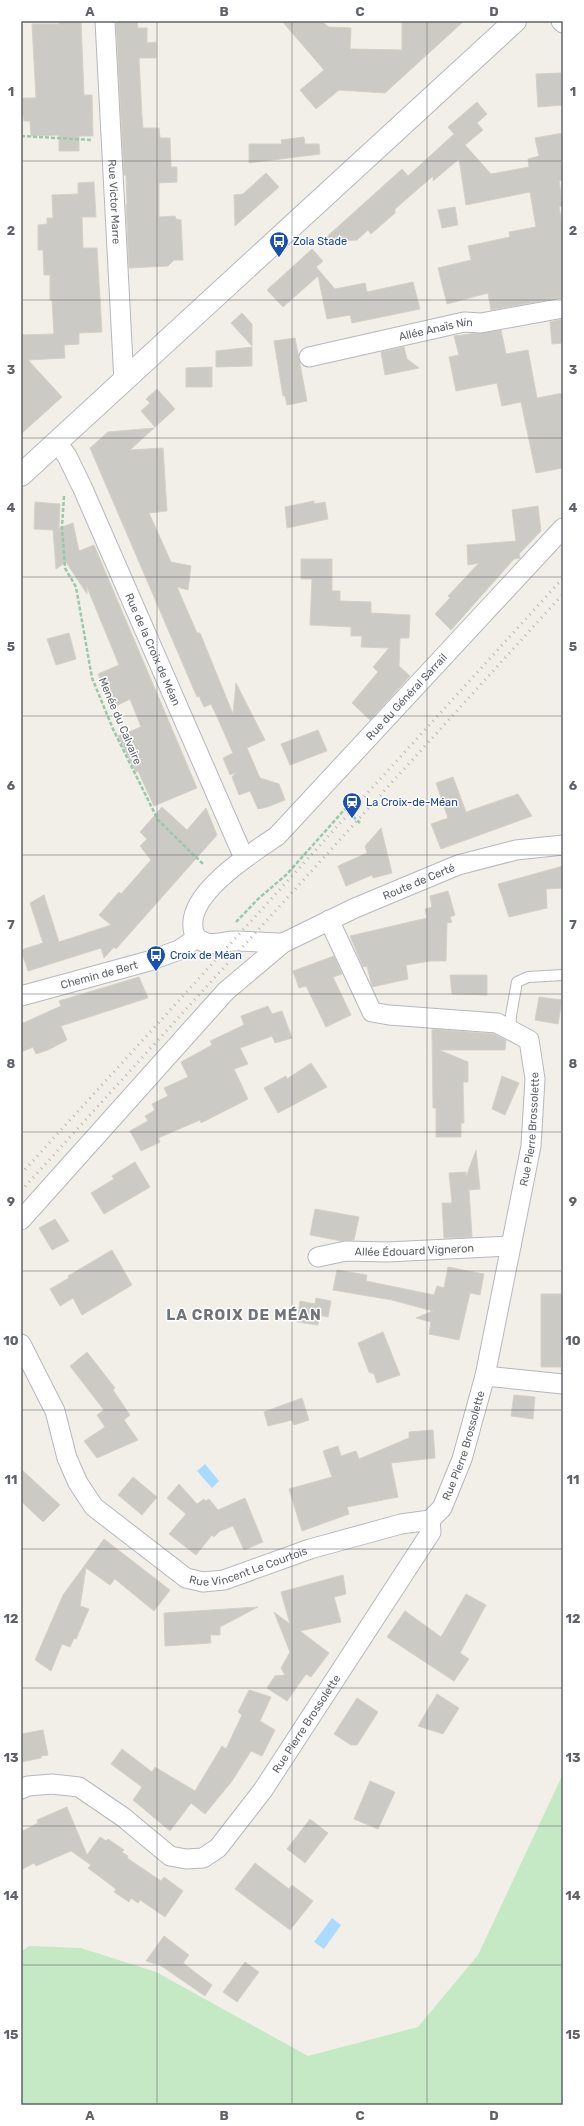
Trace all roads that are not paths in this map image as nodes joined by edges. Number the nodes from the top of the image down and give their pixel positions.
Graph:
1 (105, 21) edge
2 (515, 21) edge
3 (563, 308) edge
4 (309, 358) dead end
5 (124, 382) junction
6 (57, 443) junction
7 (23, 471) edge
8 (563, 528) edge
9 (563, 844) edge
10 (244, 858) junction
11 (329, 920) junction
12 (197, 938) junction
13 (283, 943) junction
14 (563, 975) edge
15 (21, 996) edge
16 (510, 1030) junction
17 (21, 1220) edge
18 (511, 1246) junction
19 (318, 1257) dead end
20 (21, 1344) edge
21 (485, 1376) junction
22 (563, 1384) edge
23 (430, 1520) junction
24 (21, 1789) edge

1 - 5 street, Rue Victor Marre
2 - 5 main road
3 - 4 street, Allée Anaïs Nin
5 - 6 main road
6 - 7 main road
6 - 10 street, Rue de la Croix de Méan
8 - 10 street, Rue du Général Sarrail
9 - 11 street, Route de Certé
10 - 12 street, Rue du Général Sarrail
11 - 13 street, Route de Certé
11 - 16 street, Rue Pierre Brossolette
12 - 13 street
12 - 15 street, Chemin de Bert
13 - 17 street, Route de Certé
14 - 16 lane
16 - 18 street, Rue Pierre Brossolette
18 - 19 street, Allée Édouard Vigneron
18 - 21 street, Rue Pierre Brossolette
20 - 23 street, Rue Vincent Le Courtois
21 - 22 street
21 - 23 street, Rue Pierre Brossolette
23 - 24 street, Rue Pierre Brossolette

